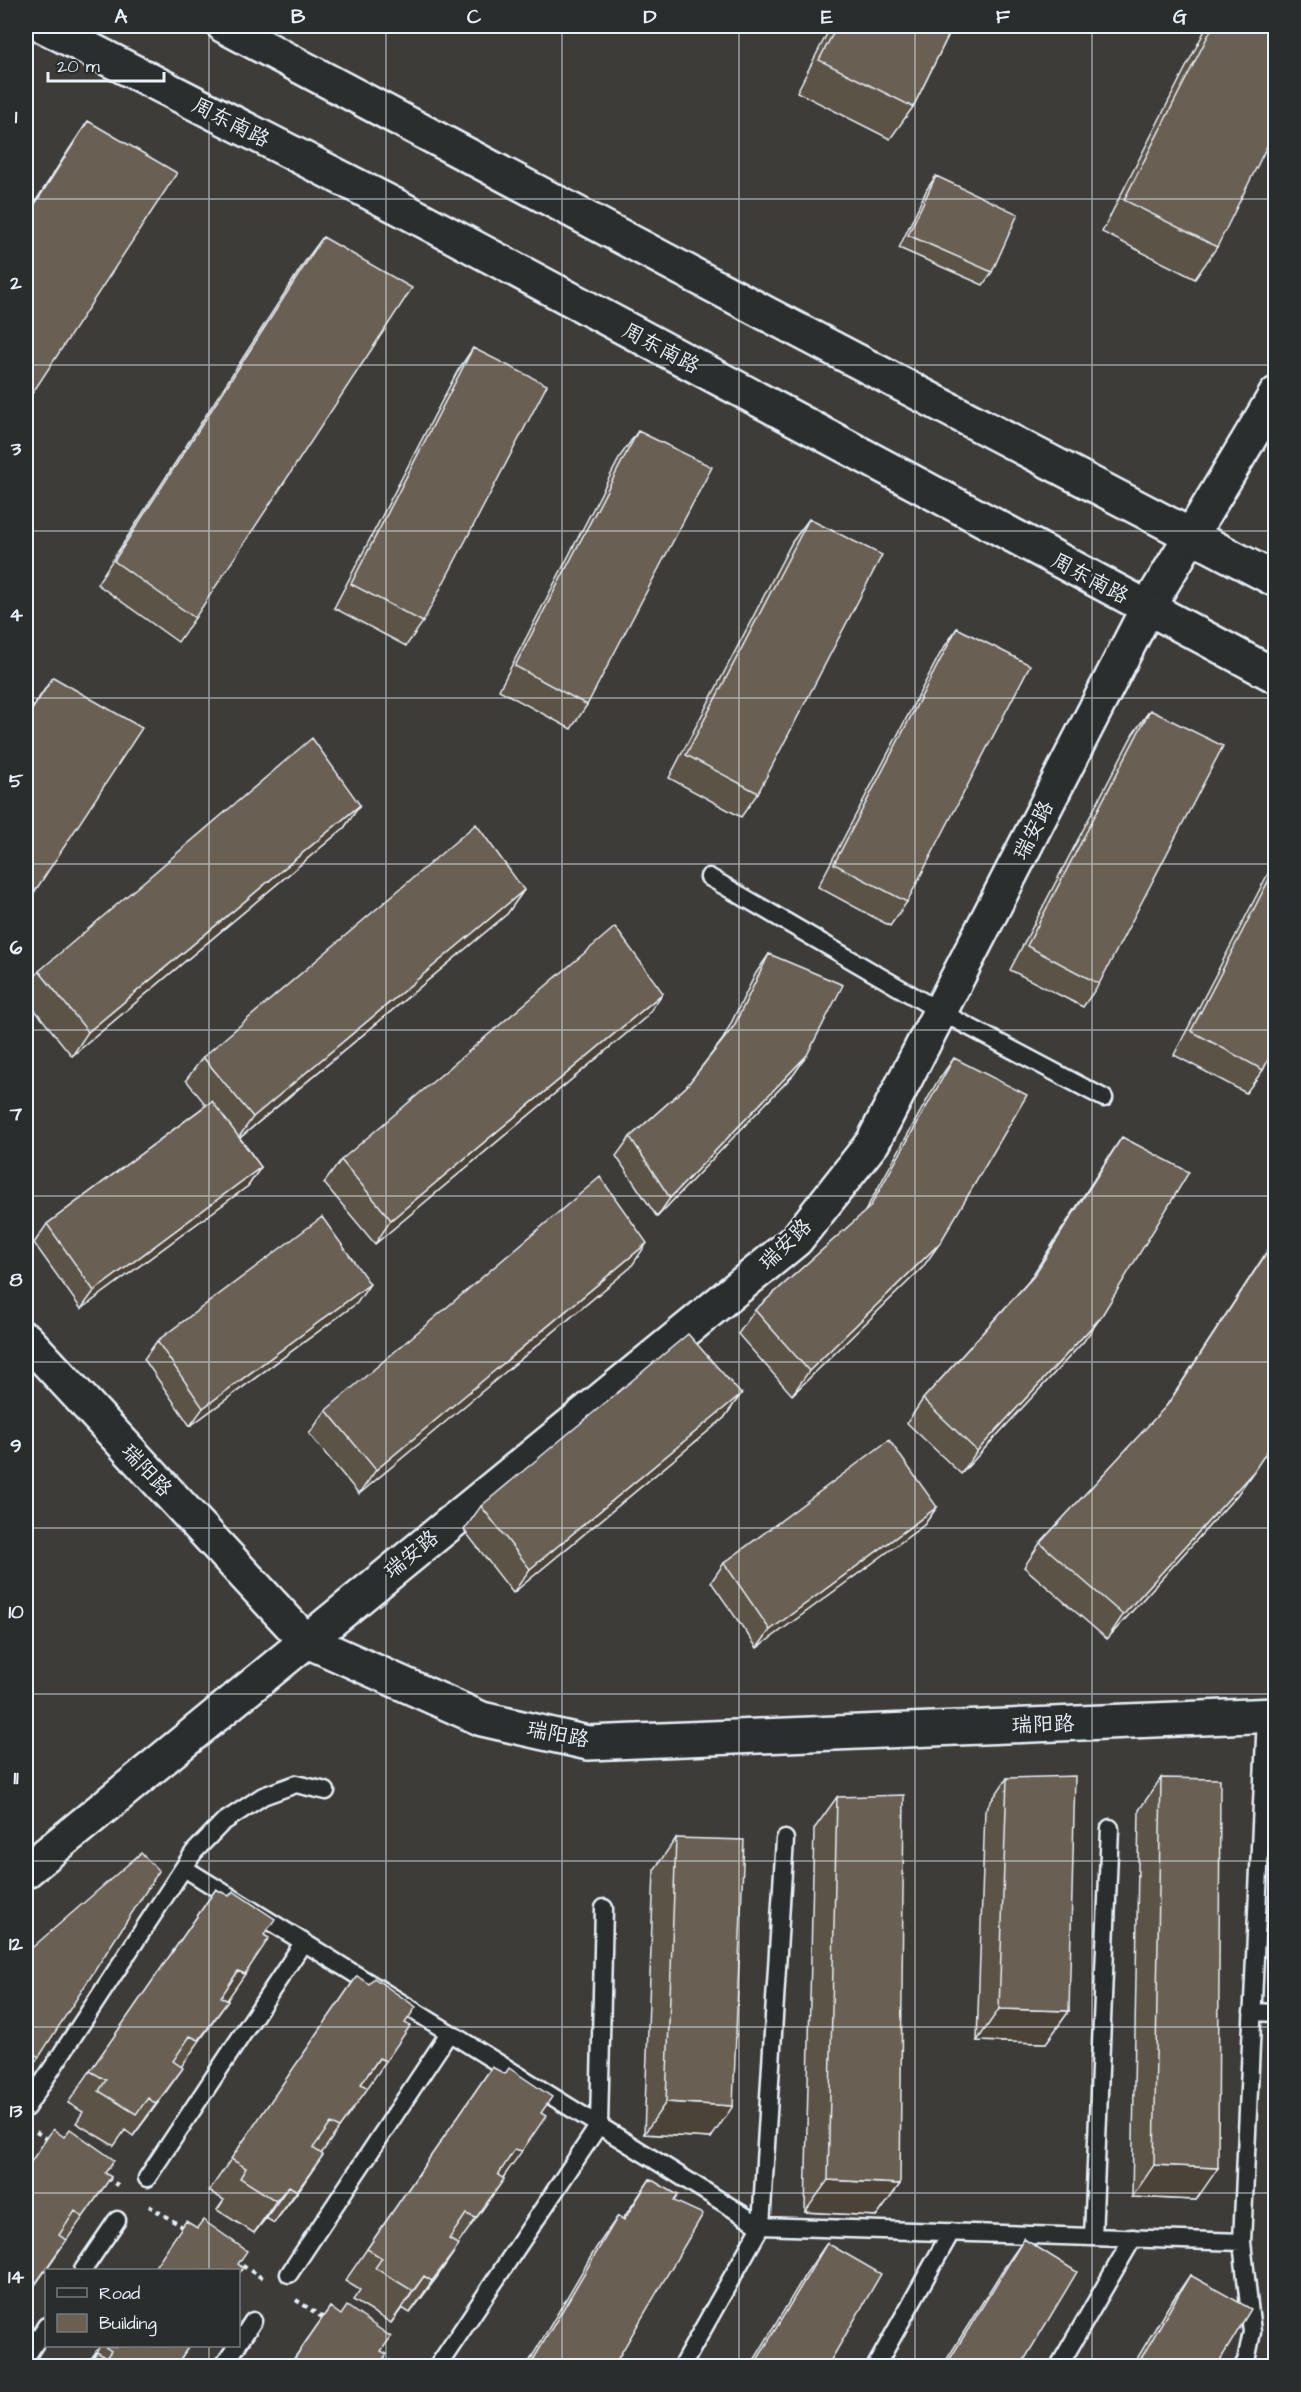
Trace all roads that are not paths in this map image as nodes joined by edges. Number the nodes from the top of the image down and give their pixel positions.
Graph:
1 (44, 26) edge
2 (224, 26) edge
3 (1275, 394) edge
4 (1192, 534) junction
5 (1275, 580) edge
6 (1147, 609) junction
7 (1275, 676) edge
8 (709, 877) dead end
9 (940, 1012) junction
10 (1104, 1098) dead end
11 (26, 1340) edge
12 (304, 1640) junction
13 (1271, 1715) edge
14 (326, 1791) dead end
15 (1110, 1828) dead end
16 (785, 1839) dead end
17 (184, 1868) junction
18 (26, 1871) edge
19 (604, 1908) dead end
20 (303, 1942) junction
21 (1252, 2012) junction
22 (1275, 2013) edge
23 (449, 2033) junction
24 (26, 2108) edge
25 (599, 2125) junction
26 (147, 2178) dead end
27 (117, 2220) dead end
28 (761, 2226) junction
29 (951, 2232) junction
30 (1093, 2237) junction
31 (1133, 2238) junction
32 (1242, 2242) junction
33 (84, 2269) edge
34 (289, 2274) dead end
35 (254, 2321) dead end
36 (45, 2328) edge
37 (240, 2342) edge
38 (237, 2347) edge
39 (26, 2357) edge
40 (223, 2367) edge
41 (438, 2367) edge
42 (682, 2367) edge
43 (876, 2367) edge
44 (1059, 2367) edge
45 (1243, 2367) edge

1 - 6 street, 周东南路
2 - 4 street
3 - 4 street, 瑞安路
4 - 5 street
4 - 6 street, 瑞安路
6 - 7 street, 周东南路
6 - 9 street, 瑞安路
8 - 9 lane
9 - 10 lane
9 - 12 street, 瑞安路
11 - 12 street, 瑞阳路
12 - 13 street, 瑞阳路
12 - 18 street, 瑞安路
13 - 21 lane
14 - 17 lane
15 - 30 lane
16 - 28 lane
17 - 20 lane
17 - 24 lane
19 - 25 lane
20 - 23 lane
20 - 26 lane
21 - 22 lane
21 - 32 lane
23 - 25 lane
23 - 34 lane
25 - 28 lane
25 - 41 lane
27 - 33 lane
28 - 29 lane
28 - 42 lane
29 - 30 lane
29 - 43 lane
30 - 31 lane
31 - 32 lane
31 - 44 lane
32 - 45 lane
35 - 37 lane
36 - 39 lane
38 - 40 lane

